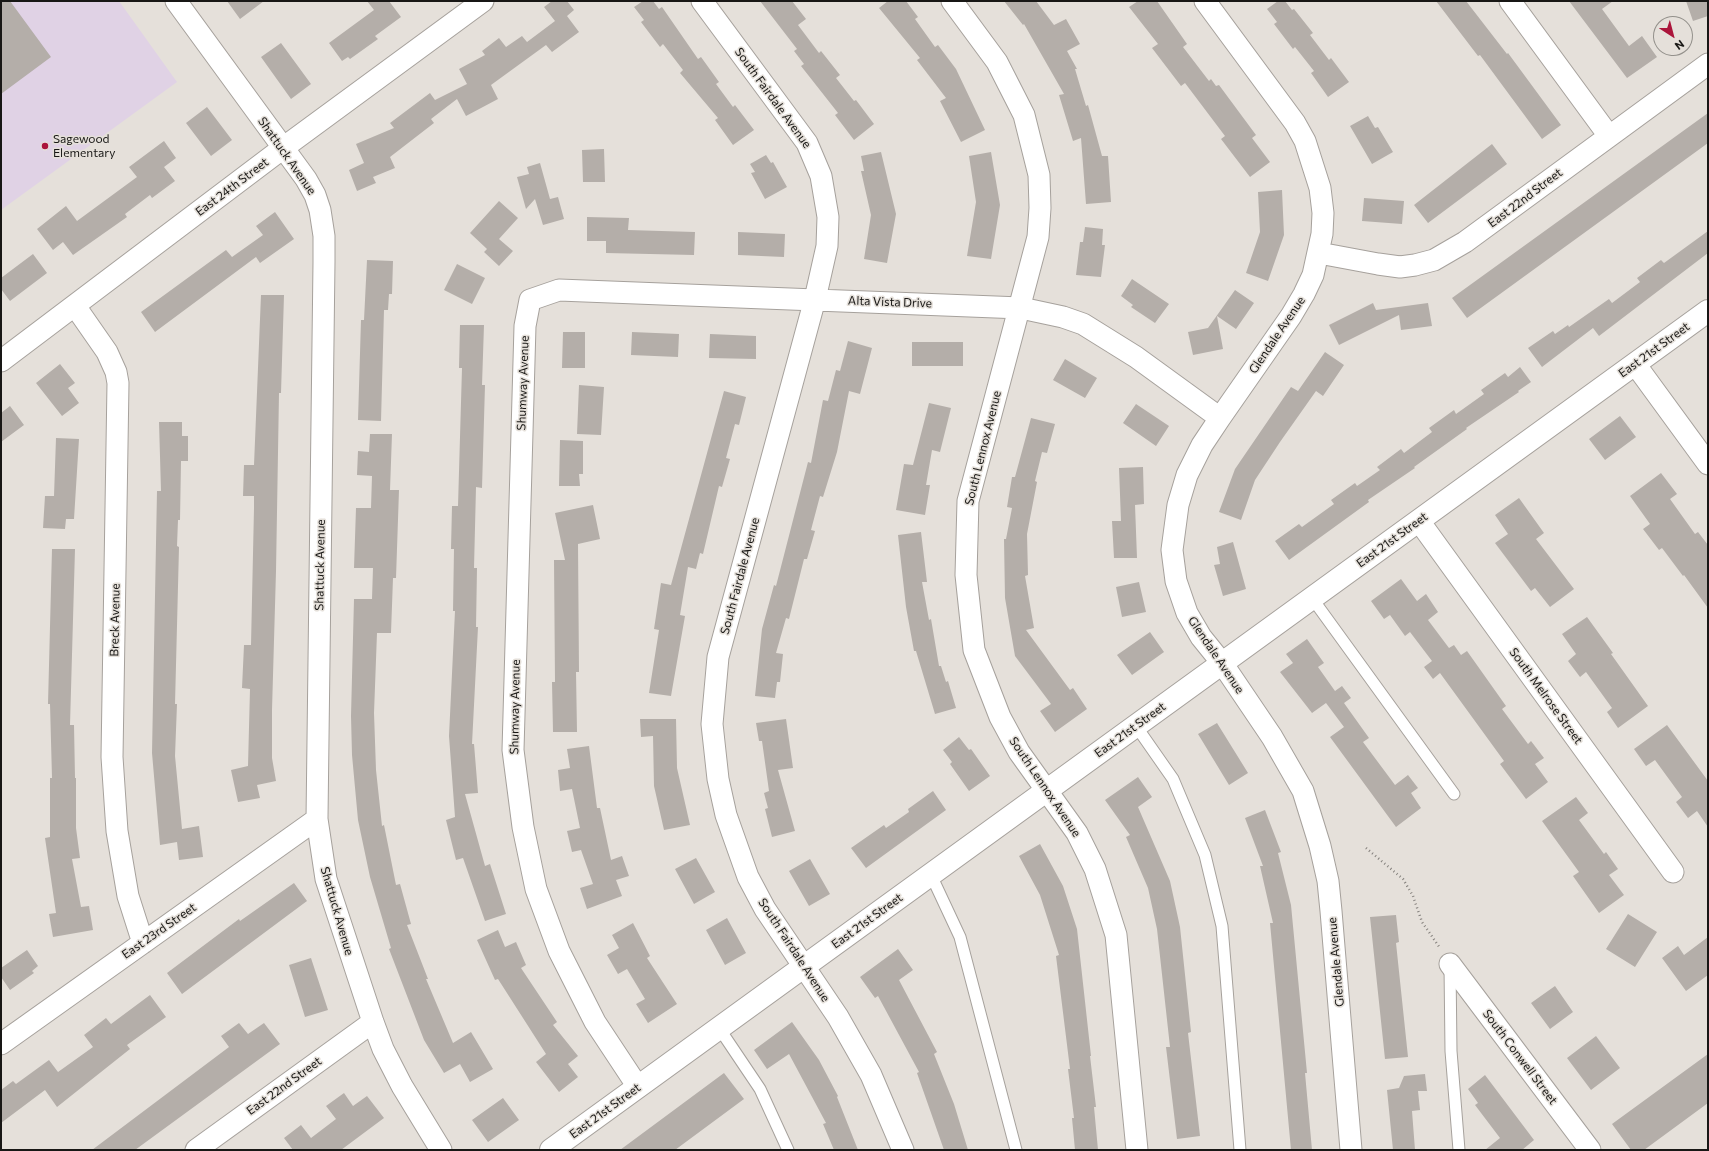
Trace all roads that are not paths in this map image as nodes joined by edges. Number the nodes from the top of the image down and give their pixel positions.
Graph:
1 (176, 1) edge
2 (484, 1) edge
3 (702, 1) edge
4 (952, 1) edge
5 (1205, 1) edge
6 (1510, 1) edge
7 (1708, 64) edge
8 (1609, 136) junction
9 (283, 148) junction
10 (1319, 252) junction
11 (815, 299) junction
12 (530, 300) joint
13 (75, 306) junction
14 (1020, 308) junction
15 (1708, 311) edge
16 (1, 361) edge
17 (1635, 364) junction
18 (1220, 418) junction
19 (1708, 464) edge
20 (1419, 521) junction
21 (1312, 598) junction
22 (1222, 663) junction
23 (1136, 726) junction
24 (1046, 791) junction
25 (1454, 794) dead end
26 (317, 819) junction
27 (1673, 872) dead end
28 (931, 875) junction
29 (143, 943) junction
30 (1450, 964) joint
31 (804, 967) junction
32 (373, 1022) junction
33 (719, 1028) junction
34 (1, 1044) edge
35 (638, 1087) junction
36 (196, 1150) edge
37 (442, 1150) edge
38 (551, 1150) edge
39 (788, 1150) edge
40 (903, 1150) edge
41 (1016, 1150) edge
42 (1137, 1150) edge
43 (1240, 1150) edge
44 (1351, 1150) edge
45 (1460, 1150) edge
46 (1590, 1150) edge

1 - 9 street, Shattuck Avenue
2 - 9 street, East 24th Street
3 - 11 street, South Fairdale Avenue
4 - 14 street, South Lennox Avenue
5 - 10 street, Glendale Avenue
6 - 8 street
7 - 8 street, East 22nd Street
8 - 10 street, East 22nd Street
9 - 13 street, East 24th Street
9 - 26 street, Shattuck Avenue
10 - 18 street, Glendale Avenue
11 - 12 street, Alta Vista Drive
11 - 14 street, Alta Vista Drive
11 - 31 street, South Fairdale Avenue
12 - 35 street, Shumway Avenue
13 - 16 street, East 24th Street
13 - 29 street, Breck Avenue
14 - 18 street, Alta Vista Drive
14 - 24 street, South Lennox Avenue
15 - 17 street, East 21st Street
17 - 19 street
17 - 20 street, East 21st Street
18 - 22 street, Glendale Avenue
20 - 21 street, East 21st Street
20 - 27 street, South Melrose Street
21 - 22 street, East 21st Street
21 - 25 lane
22 - 23 street, East 21st Street
22 - 44 street, Glendale Avenue
23 - 24 street, East 21st Street
23 - 43 lane
24 - 28 street, East 21st Street
24 - 42 street, South Lennox Avenue
26 - 29 street, East 23rd Street
26 - 32 street, Shattuck Avenue
28 - 31 street, East 21st Street
28 - 41 lane
29 - 34 street, East 23rd Street
30 - 45 lane
30 - 46 street, South Conwell Street
31 - 33 street, East 21st Street
31 - 40 street, South Fairdale Avenue
32 - 36 street, East 22nd Street
32 - 37 street, Shattuck Avenue
33 - 35 street, East 21st Street
33 - 39 lane
35 - 38 street, East 21st Street

